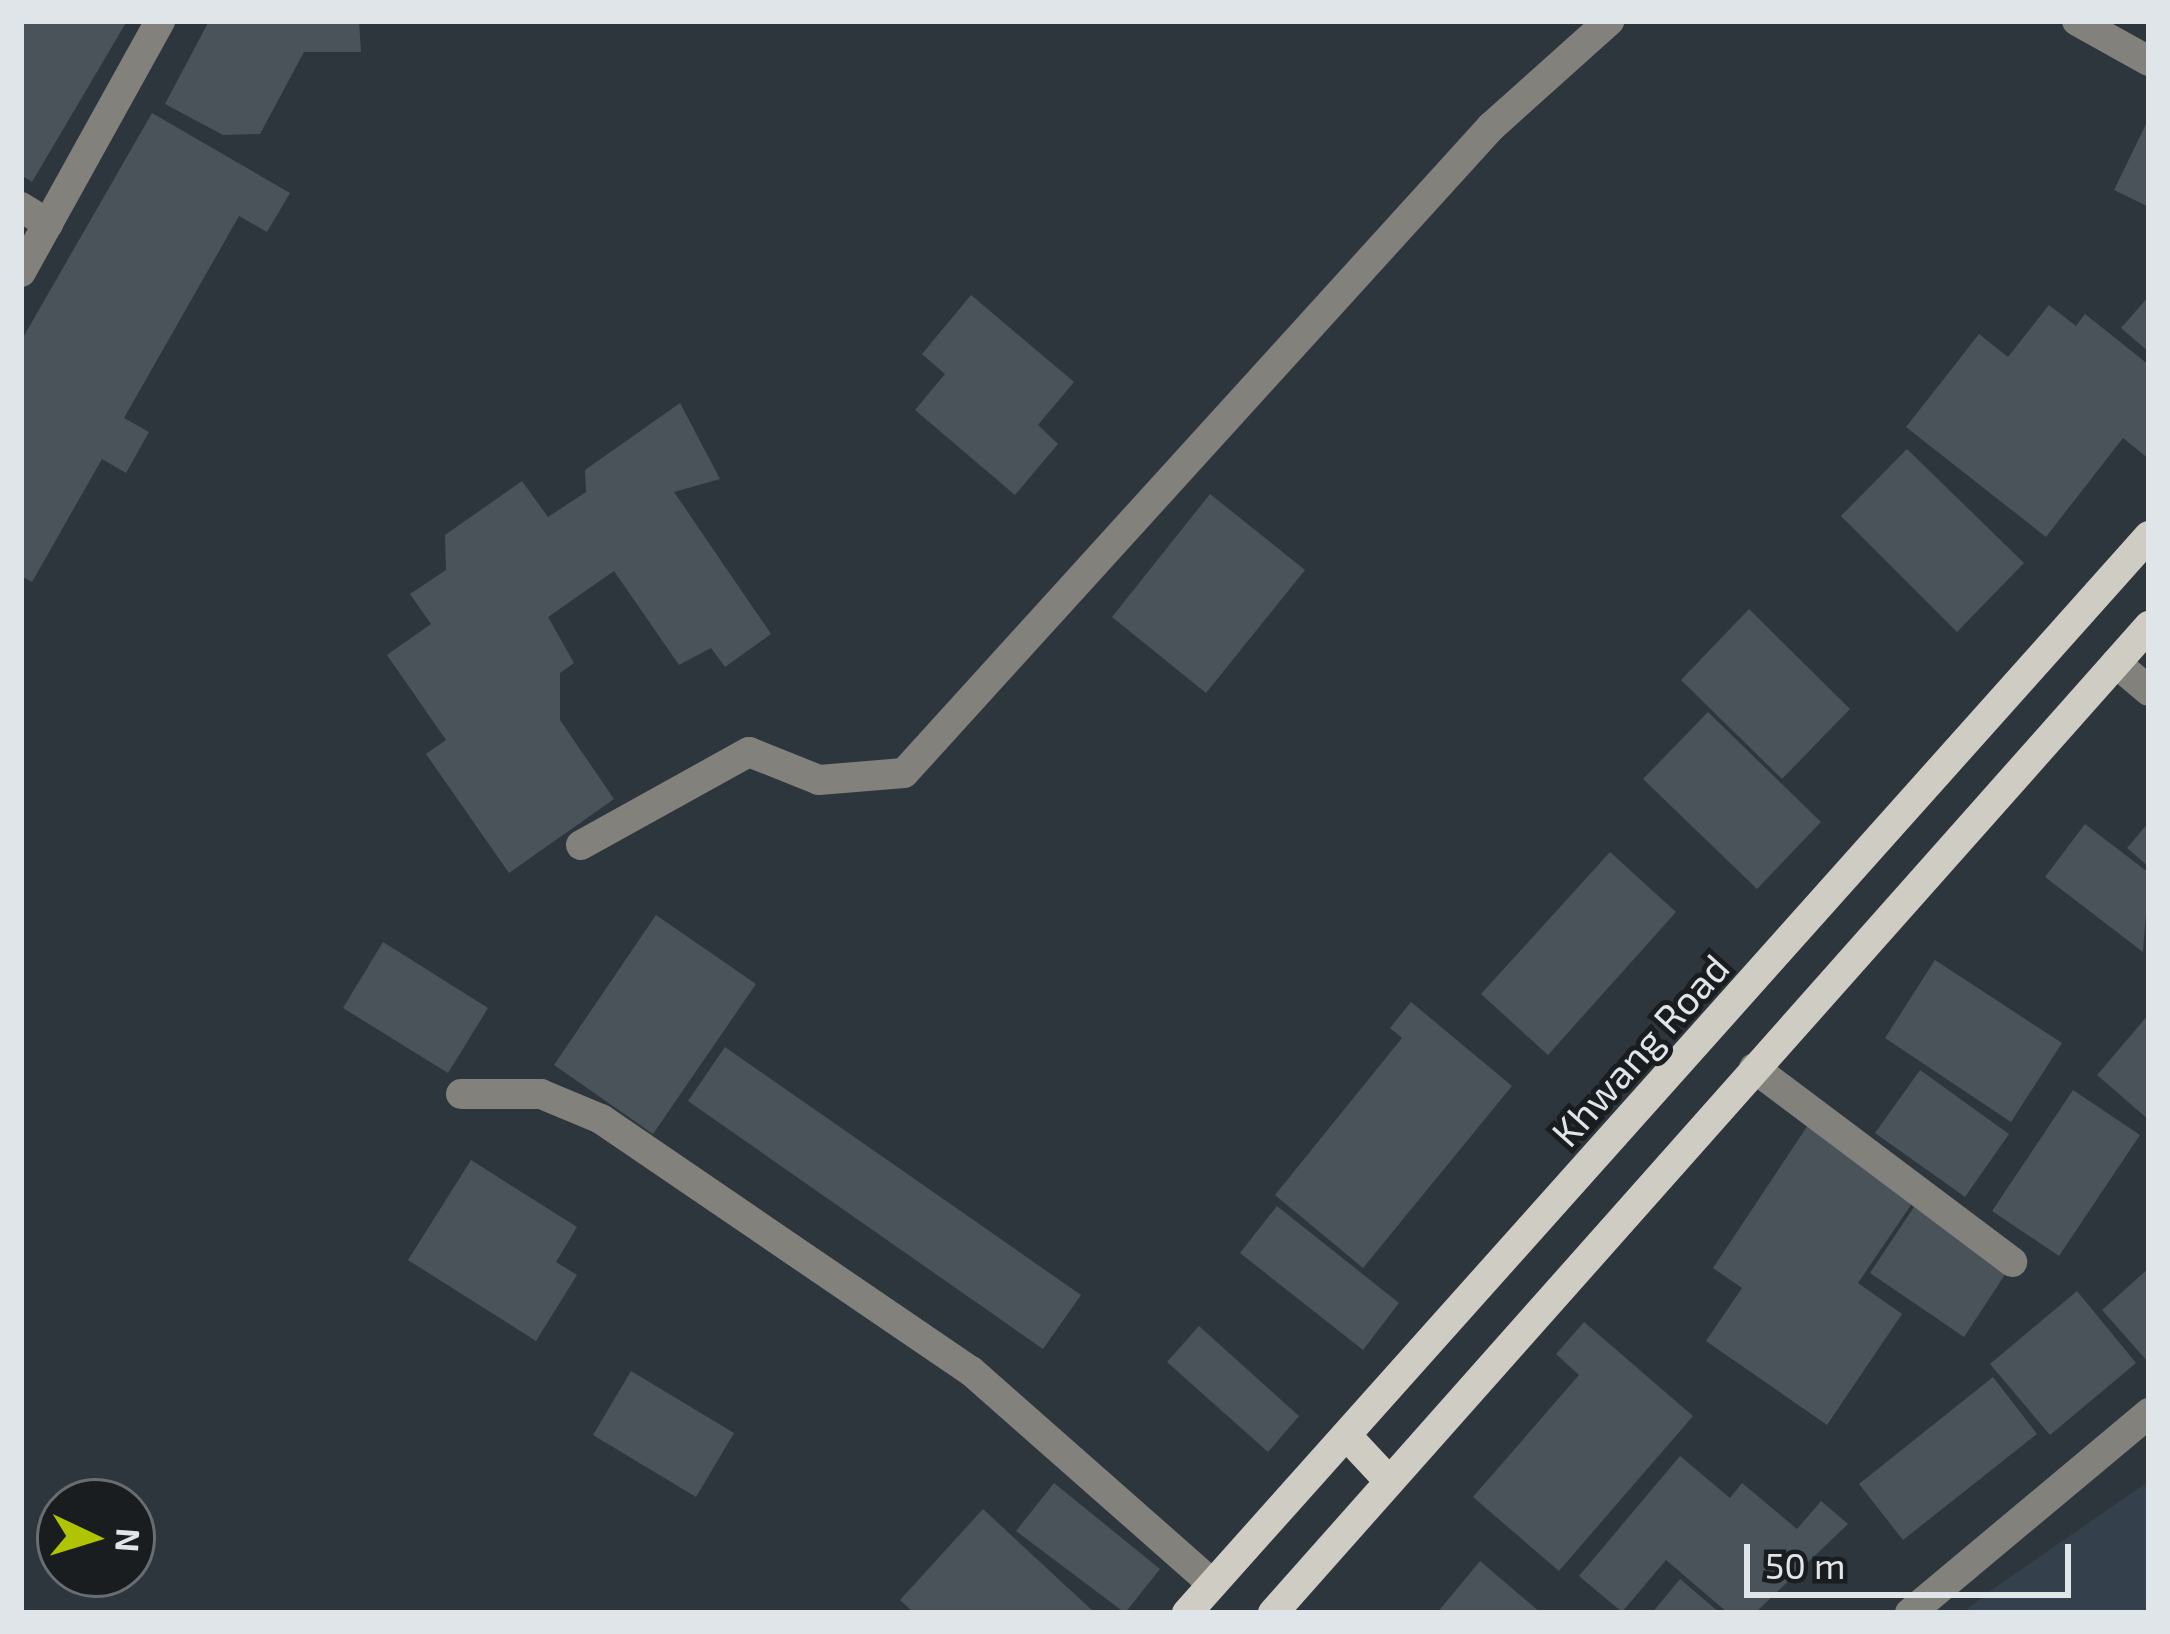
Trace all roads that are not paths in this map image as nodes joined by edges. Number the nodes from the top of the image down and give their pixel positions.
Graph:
1 (160, 21) edge
2 (1609, 21) edge
3 (2077, 21) edge
4 (2149, 61) edge
5 (21, 207) edge
6 (48, 224) junction
7 (21, 272) edge
8 (2149, 536) edge
9 (2149, 626) edge
10 (2116, 663) junction
11 (2149, 691) edge
12 (580, 845) dead end
13 (1754, 1068) junction
14 (461, 1094) dead end
15 (2012, 1262) dead end
16 (2149, 1413) edge
17 (1347, 1436) junction
18 (1389, 1481) junction
19 (1213, 1584) junction
20 (1187, 1613) edge
21 (1273, 1613) edge
22 (1910, 1613) edge

1 - 6 street
2 - 12 street
3 - 4 street
5 - 6 street
6 - 7 street
8 - 17 main road, Khwang Road
9 - 10 main road
10 - 11 street
10 - 13 main road
13 - 15 street
13 - 18 main road
14 - 19 street
16 - 22 street
17 - 18 main road
17 - 19 main road, Khwang Road
18 - 21 main road
19 - 20 main road, Khwang Road

